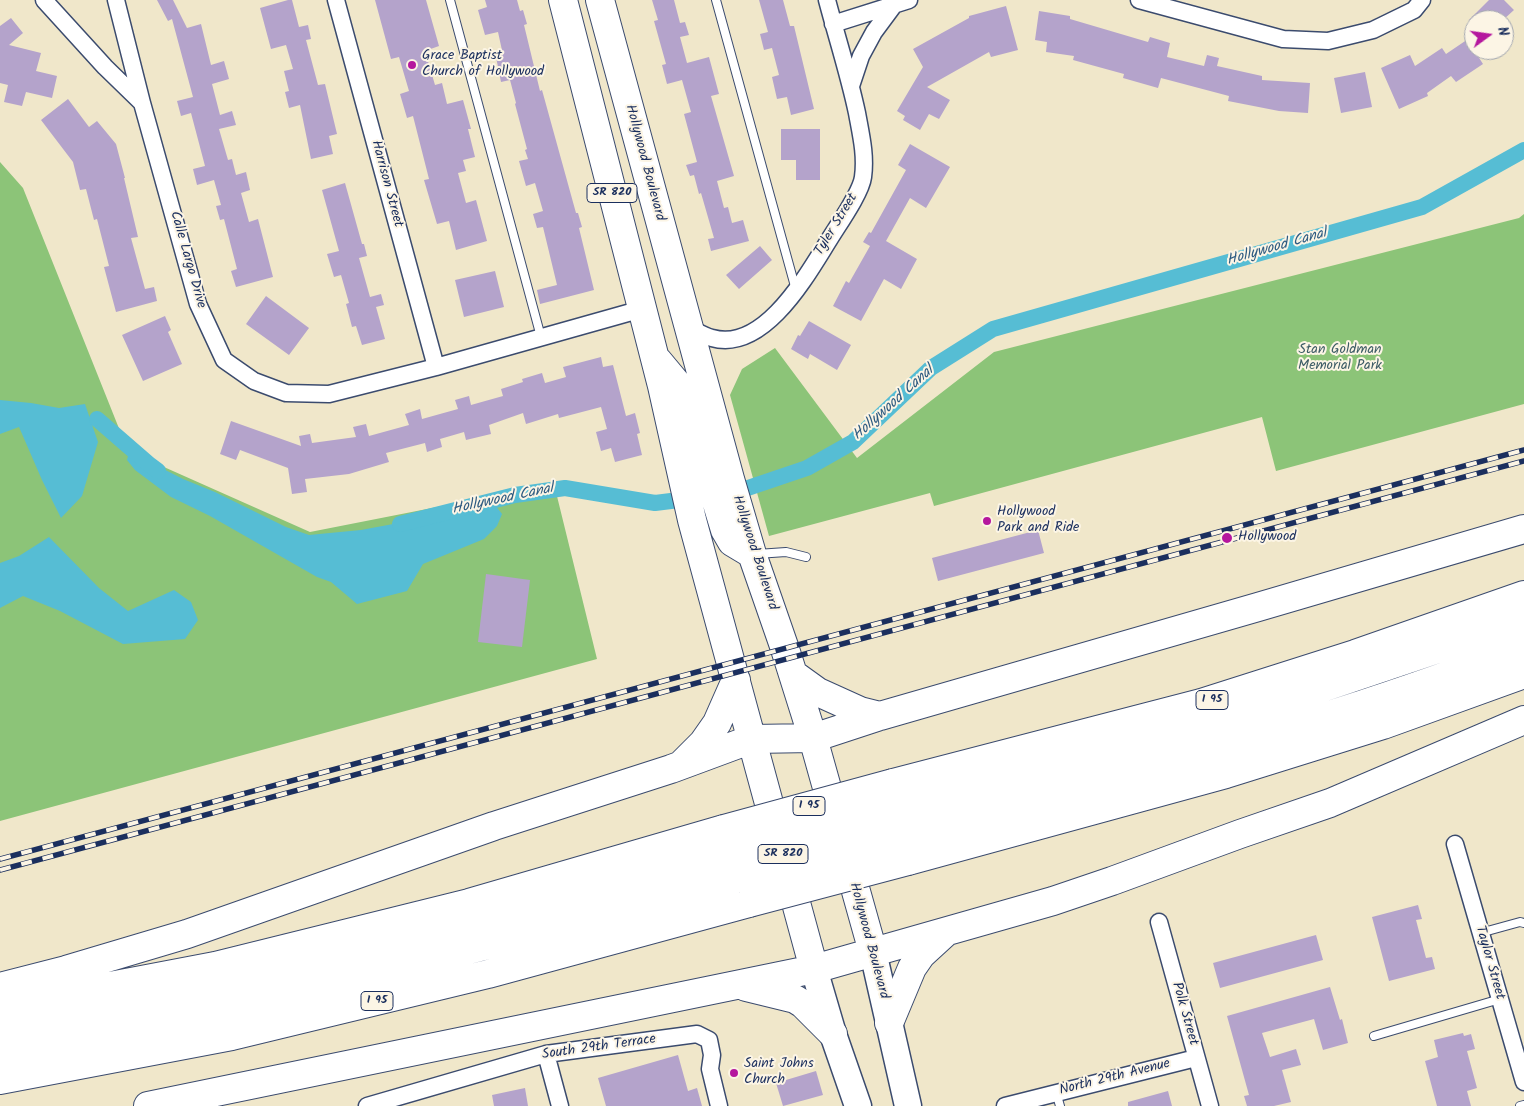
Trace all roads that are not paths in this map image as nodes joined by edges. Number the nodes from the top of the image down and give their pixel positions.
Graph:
1 (44, 0) edge
2 (116, 0) edge
3 (336, 0) edge
4 (450, 0) edge
5 (562, 0) edge
6 (600, 0) edge
7 (716, 0) edge
8 (827, 0) edge
9 (1139, 0) edge
10 (1422, 0) edge
11 (902, 3) edge
12 (833, 24) junction
13 (851, 86) junction
14 (142, 103) junction
15 (796, 292) junction
16 (642, 309) junction
17 (688, 327) junction
18 (541, 338) junction
19 (654, 356) junction
20 (436, 367) junction
21 (724, 492) junction
22 (1524, 529) edge
23 (752, 554) junction
24 (806, 557) dead end
25 (1524, 595) edge
26 (1524, 620) edge
27 (1524, 648) edge
28 (793, 674) junction
29 (1524, 674) edge
30 (736, 680) junction
31 (880, 716) junction
32 (1524, 720) edge
33 (813, 738) junction
34 (752, 740) junction
35 (680, 765) junction
36 (898, 808) junction
37 (1454, 844) dead end
38 (730, 854) junction
39 (1158, 922) dead end
40 (1524, 923) edge
41 (946, 931) junction
42 (1480, 933) junction
43 (873, 952) junction
44 (814, 969) junction
45 (737, 985) junction
46 (0, 987) edge
47 (1500, 999) junction
48 (0, 1007) edge
49 (889, 1023) junction
50 (0, 1029) edge
51 (833, 1034) junction
52 (1374, 1036) dead end
53 (546, 1054) junction
54 (0, 1056) edge
55 (1196, 1058) junction
56 (1523, 1078) edge
57 (0, 1080) edge
58 (1058, 1099) edge
59 (1524, 1105) edge
60 (148, 1106) edge
61 (367, 1106) edge
62 (560, 1106) edge
63 (719, 1106) edge
64 (858, 1106) edge
65 (908, 1106) edge
66 (1005, 1106) edge
67 (1210, 1106) edge
68 (1520, 1106) edge

1 - 14 street, Calle Largo Drive
2 - 14 street
3 - 20 street, Harrison Street
4 - 18 lane
5 - 16 highway, SR 820
6 - 17 highway, Hollywood Boulevard / SR 820
7 - 15 lane
8 - 12 street, Tyler Street
9 - 10 street
11 - 12 street
11 - 13 street
12 - 13 street, Tyler Street
13 - 15 street, Tyler Street
14 - 20 street, Calle Largo Drive
15 - 17 street, Tyler Street
16 - 18 street, Calle Largo Drive
16 - 19 highway, SR 820
17 - 21 highway, Hollywood Boulevard / SR 820
18 - 20 street, Calle Largo Drive
19 - 21 highway
19 - 30 highway, SR 820
21 - 23 highway, Hollywood Boulevard / SR 820
22 - 31 highway
23 - 24 lane
23 - 28 highway, Hollywood Boulevard / SR 820
25 - 36 highway, I 95
26 - 36 highway
27 - 36 highway
28 - 31 highway
28 - 33 highway, Hollywood Boulevard / SR 820
29 - 57 highway, I 95, bridge
30 - 34 highway, SR 820
30 - 35 highway
31 - 33 highway
32 - 41 highway
33 - 34 highway
33 - 43 highway, Hollywood Boulevard / SR 820
34 - 35 highway
34 - 44 highway, SR 820
35 - 46 highway
36 - 38 highway, I 95, bridge
36 - 38 highway, bridge
37 - 42 street, Taylor Street
38 - 48 highway, I 95
38 - 50 highway
38 - 54 highway
39 - 55 street, Polk Street
40 - 42 lane
41 - 43 highway
41 - 49 highway
42 - 47 street, Taylor Street
43 - 44 highway
43 - 49 main road, Hollywood Boulevard / SR 820
44 - 45 highway
44 - 51 main road, SR 820
45 - 51 highway
45 - 60 highway
47 - 52 lane
47 - 56 street, Taylor Street
49 - 65 main road, Hollywood Boulevard / SR 820
51 - 64 main road, SR 820
53 - 61 street, South 29th Terrace
53 - 62 street
53 - 63 street, South 29th Terrace
55 - 58 street, North 29th Avenue
55 - 67 street, Polk Street
58 - 66 street, North 29th Avenue
59 - 68 lane

